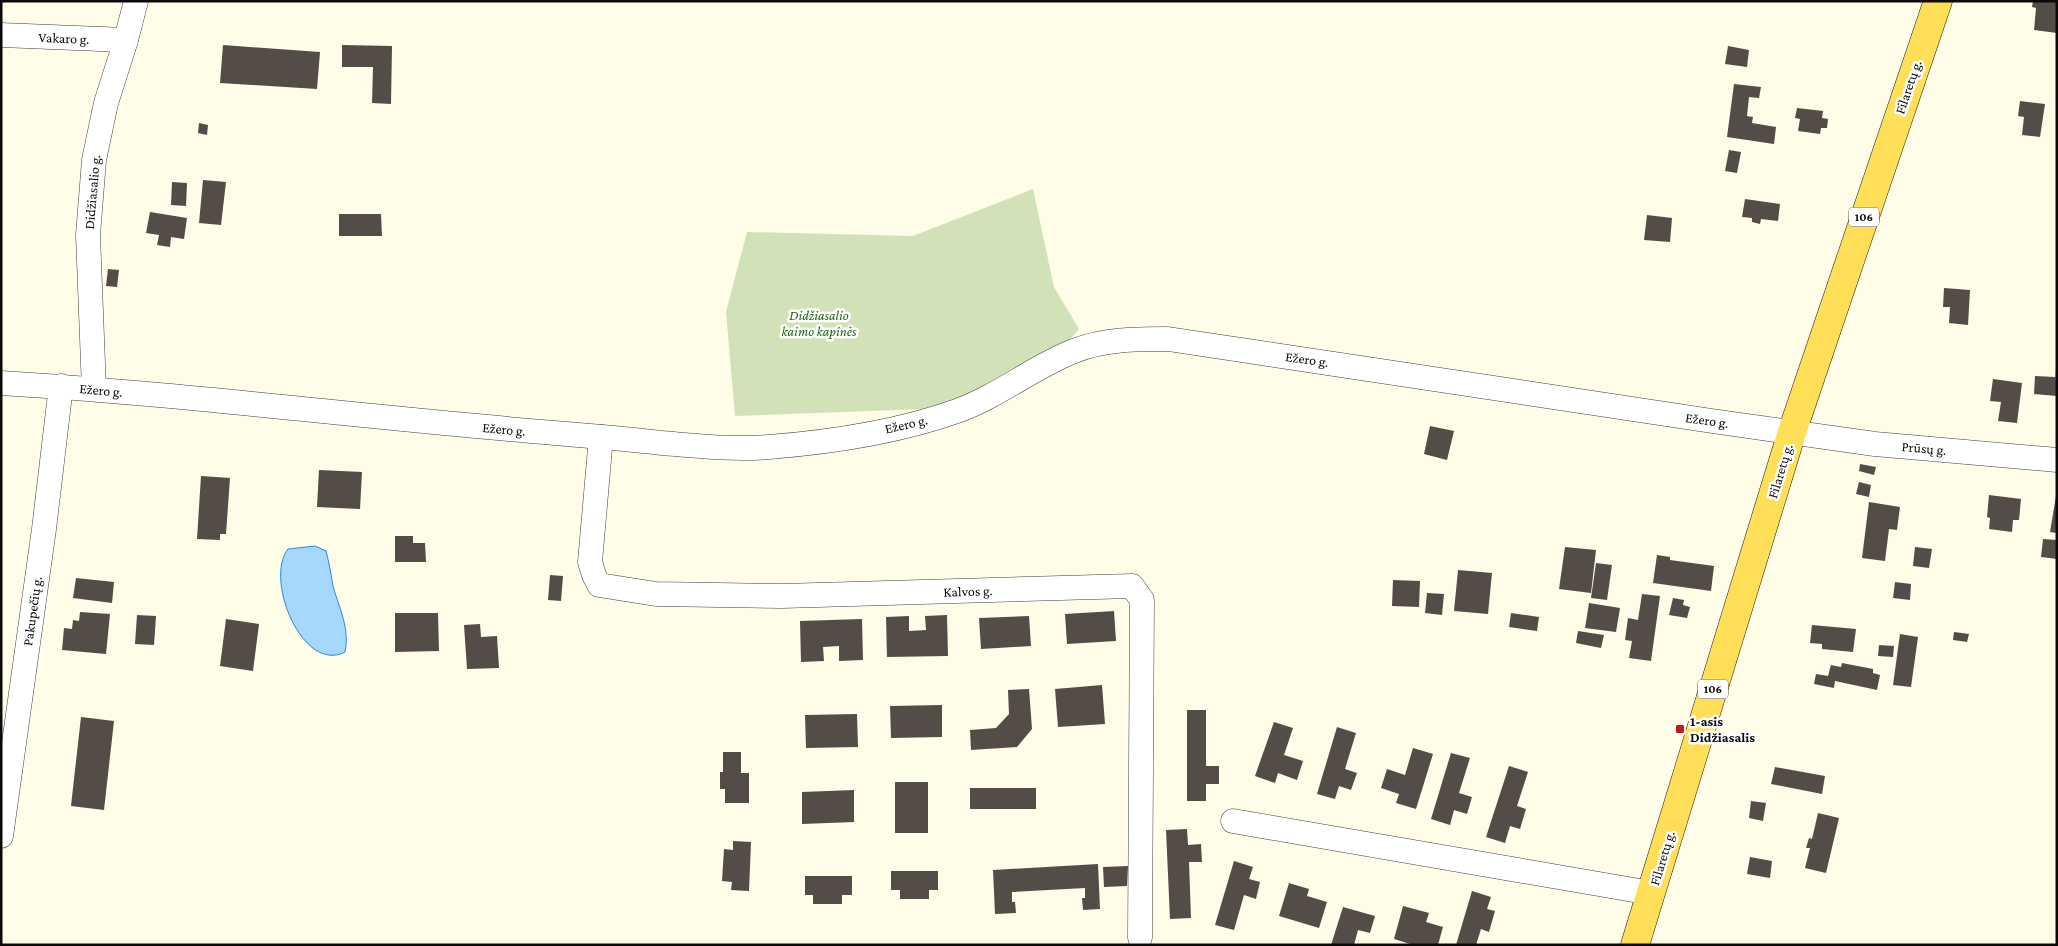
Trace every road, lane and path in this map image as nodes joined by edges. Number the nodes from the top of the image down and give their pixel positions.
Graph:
1 (136, 1) edge
2 (1938, 1) edge
3 (1, 35) edge
4 (126, 40) junction
5 (1, 383) edge
6 (61, 386) junction
7 (94, 389) junction
8 (1792, 432) junction
9 (601, 437) junction
10 (2057, 460) edge
11 (1233, 821) dead end
12 (1, 836) edge
13 (1651, 893) junction
14 (1140, 938) dead end
15 (1635, 945) edge

1 - 4 street, Didžiasalio g.
2 - 8 main road, Filaretų g. / 106
3 - 4 street, Vakaro g.
4 - 7 street, Didžiasalio g.
5 - 6 street, Ežero g.
6 - 7 street, Ežero g.
6 - 12 street, Pakupečių g.
7 - 9 street, Ežero g.
8 - 9 street, Ežero g.
8 - 10 street, Prūsų g.
8 - 13 main road, Filaretų g. / 106
9 - 14 street, Kalvos g.
11 - 13 street
13 - 15 main road, Filaretų g. / 106

